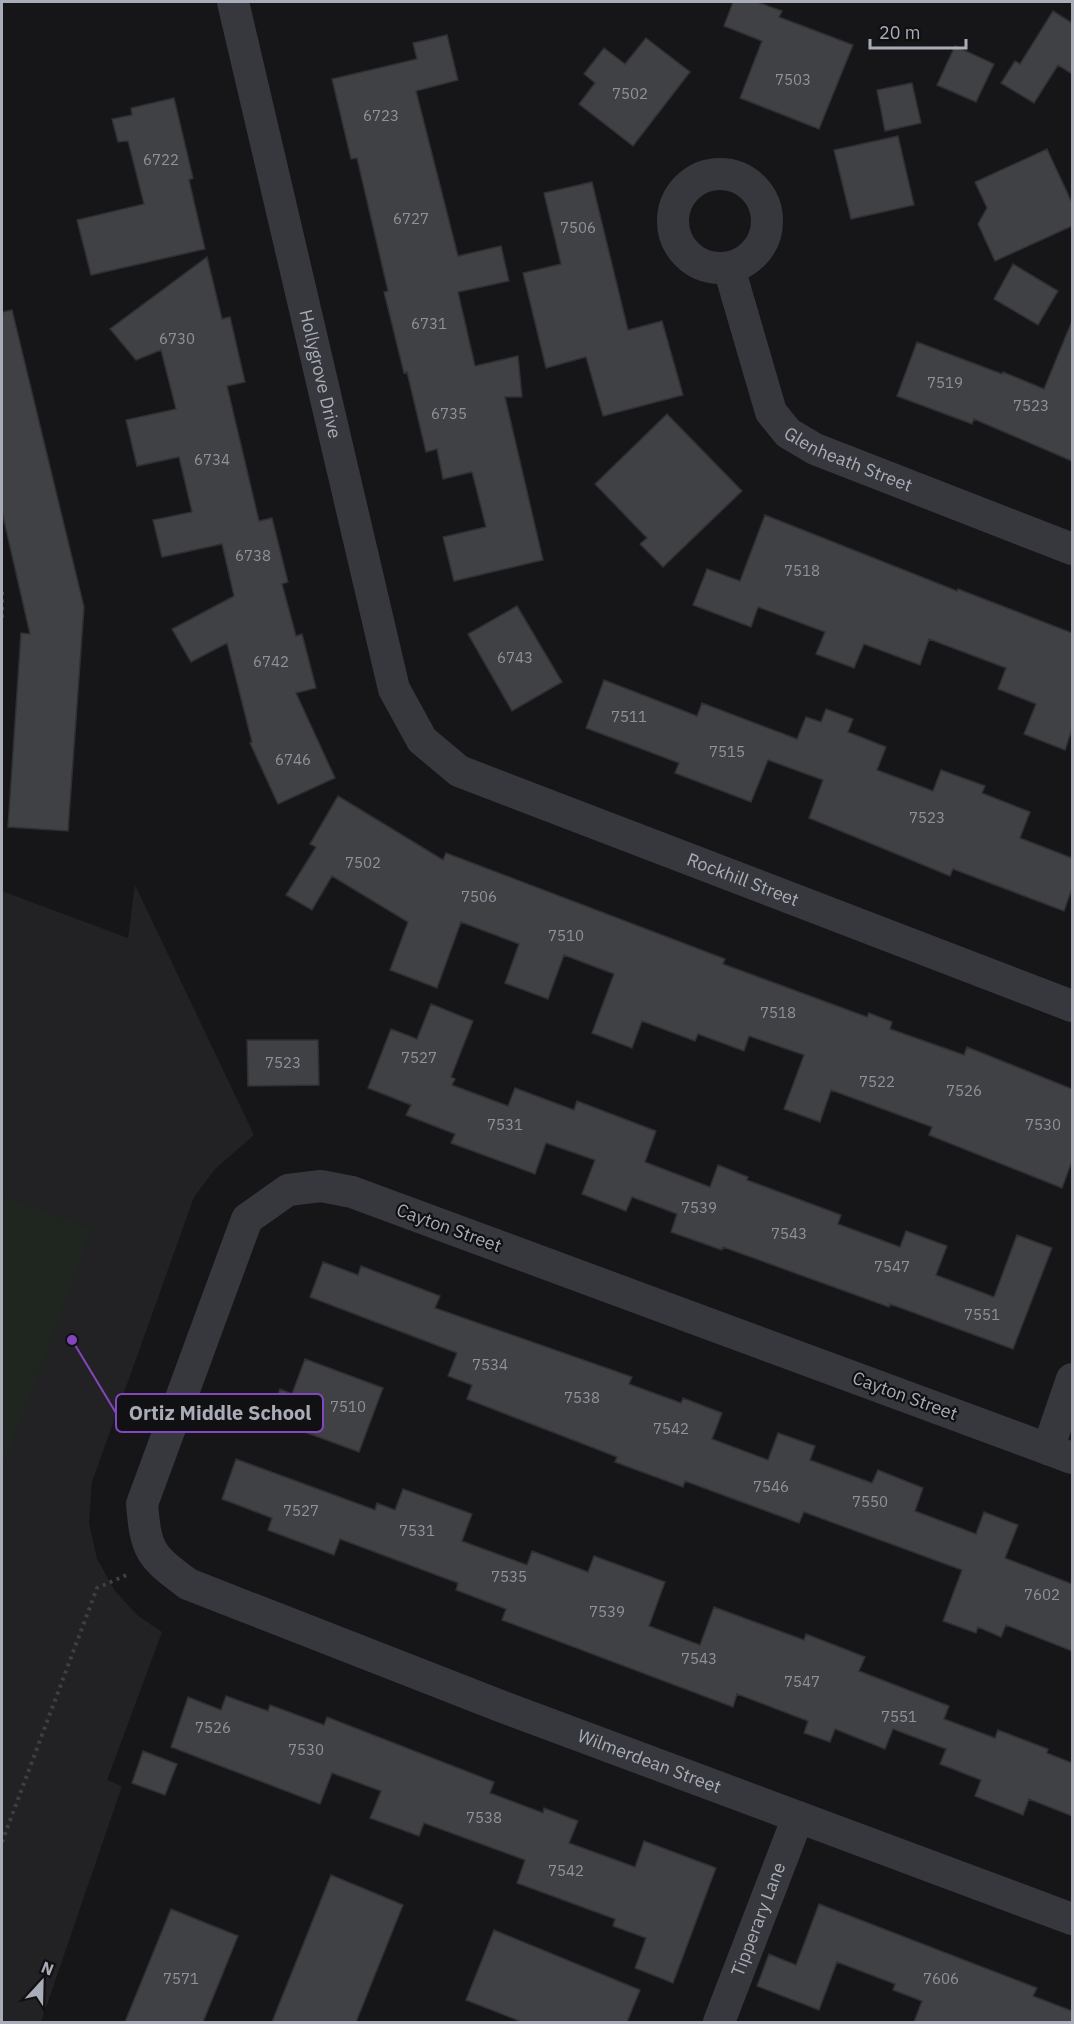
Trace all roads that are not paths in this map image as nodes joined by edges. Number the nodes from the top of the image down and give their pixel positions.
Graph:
1 (232, 2) edge
2 (729, 268) dead end
3 (1072, 549) edge
4 (422, 740) joint
5 (1072, 1006) edge
6 (1072, 1379) edge
7 (1060, 1454) edge
8 (228, 1600) joint
9 (798, 1817) junction
10 (1072, 1919) edge
11 (719, 2022) edge

1 - 4 street, Hollygrove Drive
2 - 3 street, Glenheath Street
4 - 5 street, Rockhill Street
6 - 7 street
7 - 8 street, Cayton Street
8 - 9 street, Wilmerdean Street
9 - 10 street, Wilmerdean Street
9 - 11 street, Tipperary Lane

